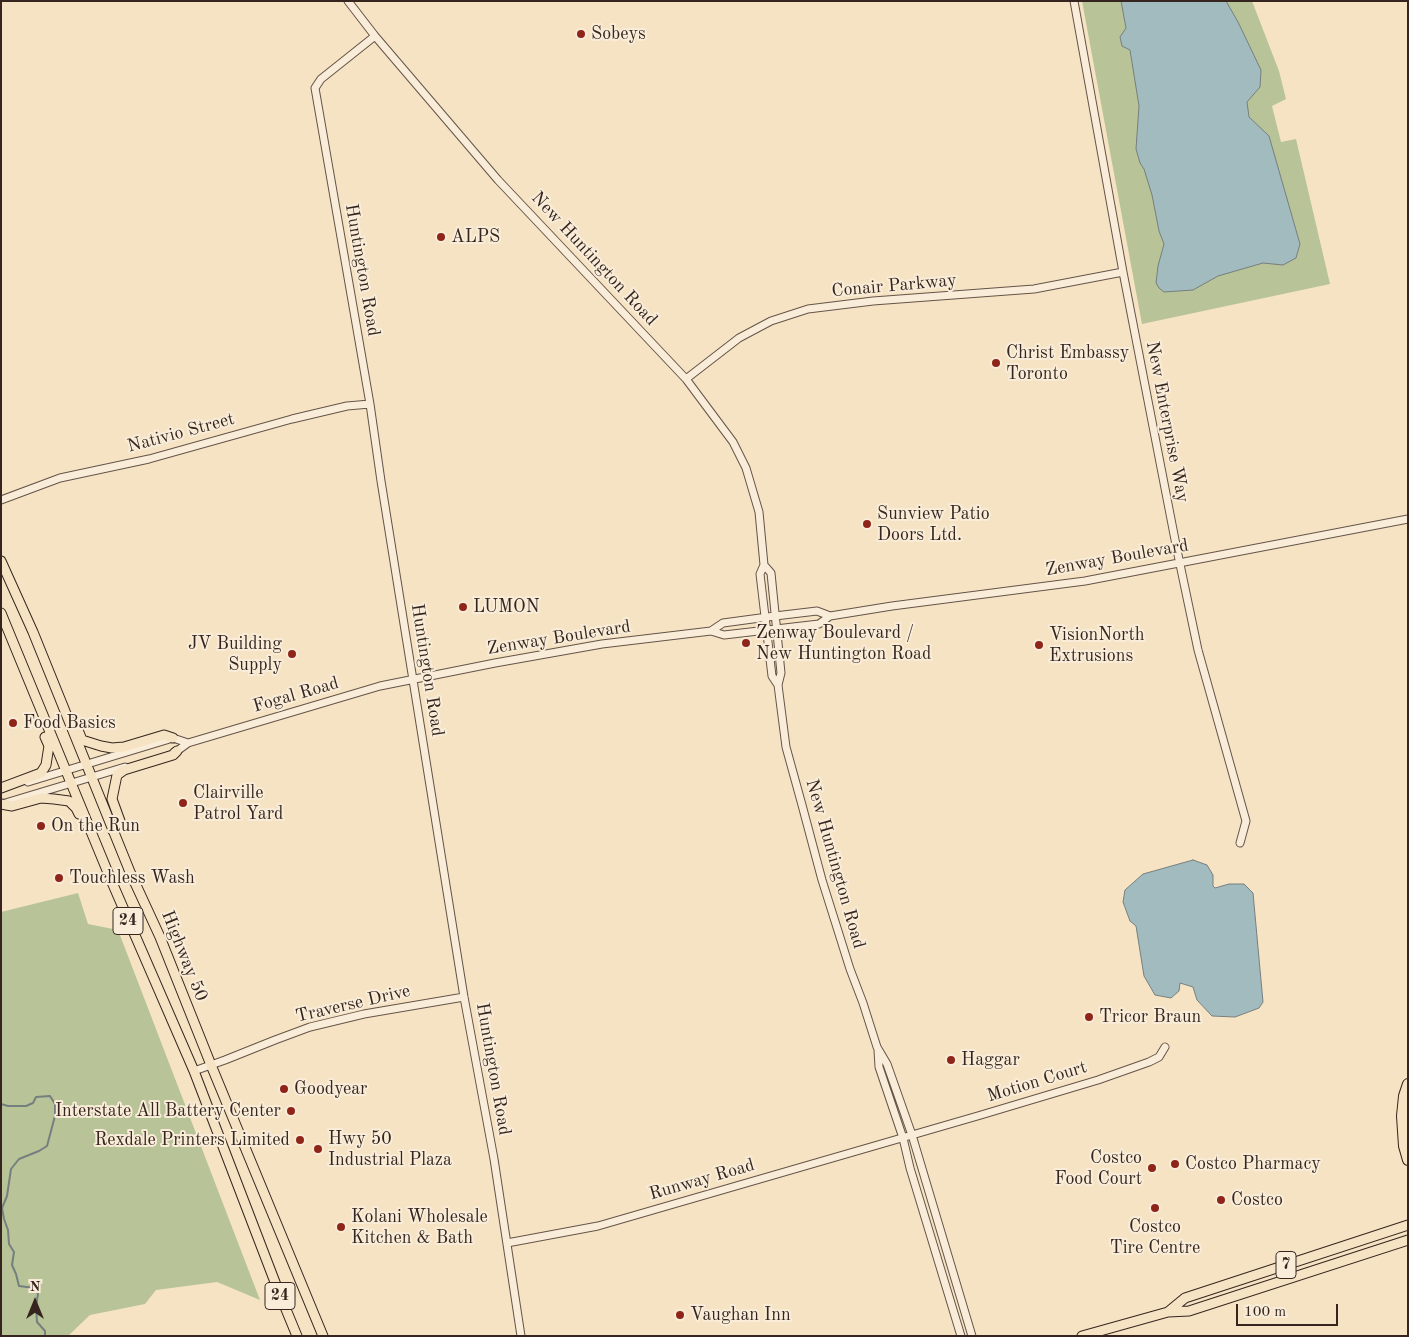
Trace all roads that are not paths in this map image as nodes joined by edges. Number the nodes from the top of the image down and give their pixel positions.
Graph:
1 (348, 1) edge
2 (1074, 1) edge
3 (375, 36) junction
4 (1123, 272) junction
5 (686, 380) junction
6 (370, 404) junction
7 (1, 500) edge
8 (1408, 520) edge
9 (1, 561) edge
10 (1180, 562) junction
11 (764, 565) junction
12 (1, 613) edge
13 (775, 616) junction
14 (830, 616) junction
15 (766, 618) junction
16 (776, 629) junction
17 (767, 630) junction
18 (711, 631) junction
19 (413, 679) junction
20 (30, 685) junction
21 (778, 685) junction
22 (59, 699) junction
23 (174, 738) junction
24 (188, 743) junction
25 (177, 751) junction
26 (86, 765) junction
27 (66, 771) junction
28 (91, 777) junction
29 (71, 783) junction
30 (1, 789) edge
31 (1, 804) edge
32 (114, 831) junction
33 (92, 836) junction
34 (1240, 843) dead end
35 (464, 997) junction
36 (877, 1047) junction
37 (1165, 1047) dead end
38 (211, 1065) junction
39 (194, 1071) junction
40 (1408, 1084) edge
41 (912, 1135) junction
42 (903, 1138) junction
43 (1408, 1160) edge
44 (1408, 1225) edge
45 (1408, 1240) edge
46 (507, 1243) junction
47 (1168, 1312) junction
48 (297, 1336) edge
49 (323, 1336) edge
50 (522, 1336) edge
51 (961, 1336) edge
52 (972, 1336) edge
53 (1082, 1336) edge

1 - 3 street, New Huntington Road
2 - 4 street, New Enterprise Way
3 - 5 street, New Huntington Road
3 - 6 street, Huntington Road
4 - 5 street, Conair Parkway
4 - 10 street, New Enterprise Way
5 - 11 street, New Huntington Road
6 - 7 street, Nativio Street
6 - 19 street, Huntington Road
8 - 10 street, Zenway Boulevard
9 - 22 main road, Highway 50 / 24
10 - 14 street, Zenway Boulevard
10 - 34 street, New Enterprise Way
11 - 13 street, New Huntington Road
11 - 15 street, New Huntington Road
12 - 20 main road, Highway 50 / 24
13 - 14 street, Zenway Boulevard
13 - 15 street, Zenway Boulevard
13 - 16 street, New Huntington Road
14 - 16 street, Zenway Boulevard
15 - 17 street, New Huntington Road
15 - 18 street, Zenway Boulevard
16 - 17 street, Zenway Boulevard
16 - 21 street, New Huntington Road
17 - 18 street, Zenway Boulevard
17 - 21 street, New Huntington Road
18 - 19 street, Zenway Boulevard
19 - 24 street, Fogal Road
19 - 35 street, Huntington Road
20 - 27 main road, Highway 50 / 24
20 - 30 main road
21 - 36 street, New Huntington Road
22 - 23 main road
22 - 26 main road, Highway 50 / 24
23 - 24 street
23 - 26 street
24 - 25 street, Fogal Road
25 - 28 street, Fogal Road
25 - 32 main road
26 - 27 street
26 - 28 main road, Highway 50 / 24
27 - 29 main road, Highway 50 / 24
27 - 30 street
28 - 29 street, Fogal Road
28 - 32 main road, Highway 50 / 24
29 - 31 street, Fogal Road
29 - 33 main road, Highway 50 / 24
31 - 33 main road
32 - 38 main road, Highway 50 / 24
33 - 39 main road, Highway 50 / 24
35 - 38 street, Traverse Drive
35 - 46 street, Huntington Road
36 - 41 street, New Huntington Road
36 - 42 street, New Huntington Road
37 - 41 street, Motion Court
38 - 39 street, Traverse Drive
38 - 49 main road, Highway 50 / 24
39 - 48 main road, Highway 50 / 24
40 - 43 highway
41 - 42 street, Motion Court
41 - 52 street, New Huntington Road
42 - 46 street, Runway Road
42 - 51 street, New Huntington Road
44 - 47 main road, 7
45 - 47 main road, 7
46 - 50 street, Huntington Road
47 - 53 main road, 7

